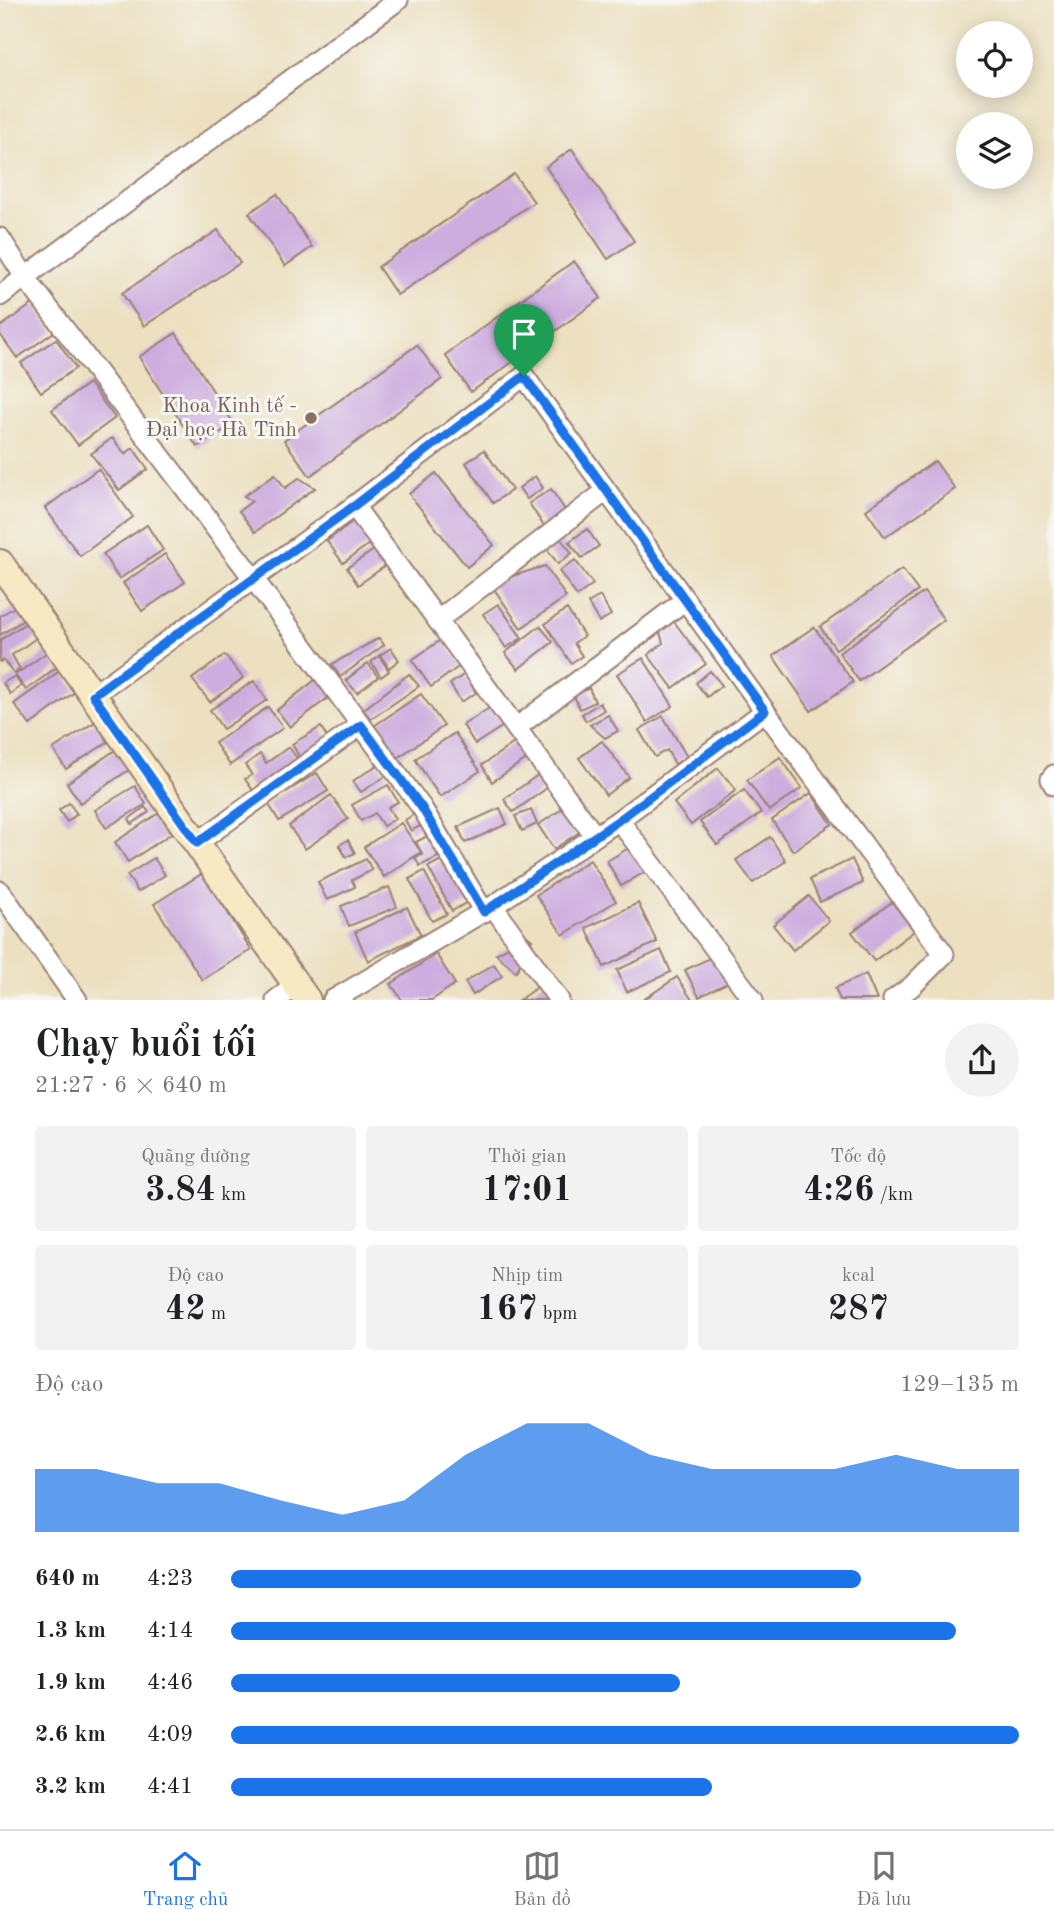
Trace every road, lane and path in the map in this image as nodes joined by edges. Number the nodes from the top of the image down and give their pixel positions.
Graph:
1 (398, 0) edge
2 (0, 239) edge
3 (25, 277) junction
4 (0, 296) edge
5 (606, 491) junction
6 (354, 506) junction
7 (0, 563) edge
8 (253, 578) junction
9 (685, 600) junction
10 (438, 620) junction
11 (93, 695) junction
12 (765, 711) junction
13 (361, 725) junction
14 (516, 727) junction
15 (1054, 775) edge
16 (1054, 785) edge
17 (619, 820) junction
18 (595, 836) junction
19 (197, 843) junction
20 (0, 891) edge
21 (488, 909) junction
22 (294, 995) edge
23 (77, 999) edge
24 (333, 999) edge
25 (559, 999) edge
26 (753, 999) edge
27 (893, 999) edge

1 - 3 street
2 - 3 street
3 - 4 street
3 - 8 street
5 - 6 street
5 - 9 street
5 - 10 street
6 - 8 street
6 - 10 street
7 - 11 main road
8 - 11 street
8 - 13 street
9 - 12 street
9 - 14 street
10 - 14 street
11 - 19 main road
12 - 17 street
12 - 27 street
13 - 19 street
13 - 21 street
14 - 18 street
15 - 16 street
17 - 18 street
17 - 26 street
18 - 21 street
19 - 22 main road
20 - 23 street
21 - 24 street
21 - 25 street

